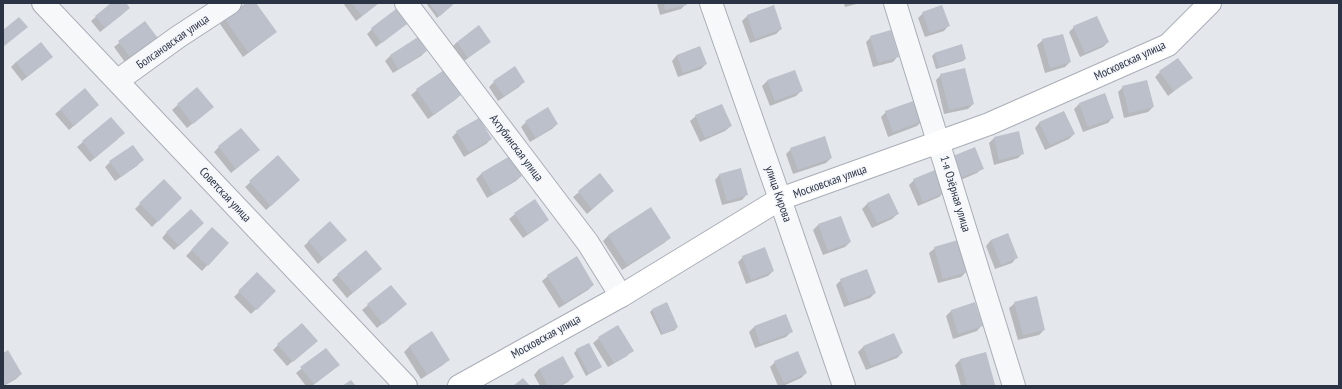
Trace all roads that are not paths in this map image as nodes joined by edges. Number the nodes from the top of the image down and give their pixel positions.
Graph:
1 (43, 3) edge
2 (230, 3) edge
3 (406, 3) edge
4 (711, 3) edge
5 (895, 3) edge
6 (1210, 3) edge
7 (117, 81) junction
8 (939, 143) junction
9 (780, 199) junction
10 (621, 296) junction
11 (406, 386) edge
12 (459, 386) edge
13 (844, 386) edge
14 (1014, 386) edge

1 - 7 street, Советская улица
2 - 7 street, Болсановская улица
3 - 10 street, Ахтубинская улица
4 - 9 street, улица Кирова
5 - 8 street, 1-я Озёрная улица
6 - 8 street, Московская улица
7 - 11 street, Советская улица
8 - 9 street, Московская улица
8 - 14 street, 1-я Озёрная улица
9 - 10 street, Московская улица
9 - 13 street, улица Кирова
10 - 12 street, Московская улица

